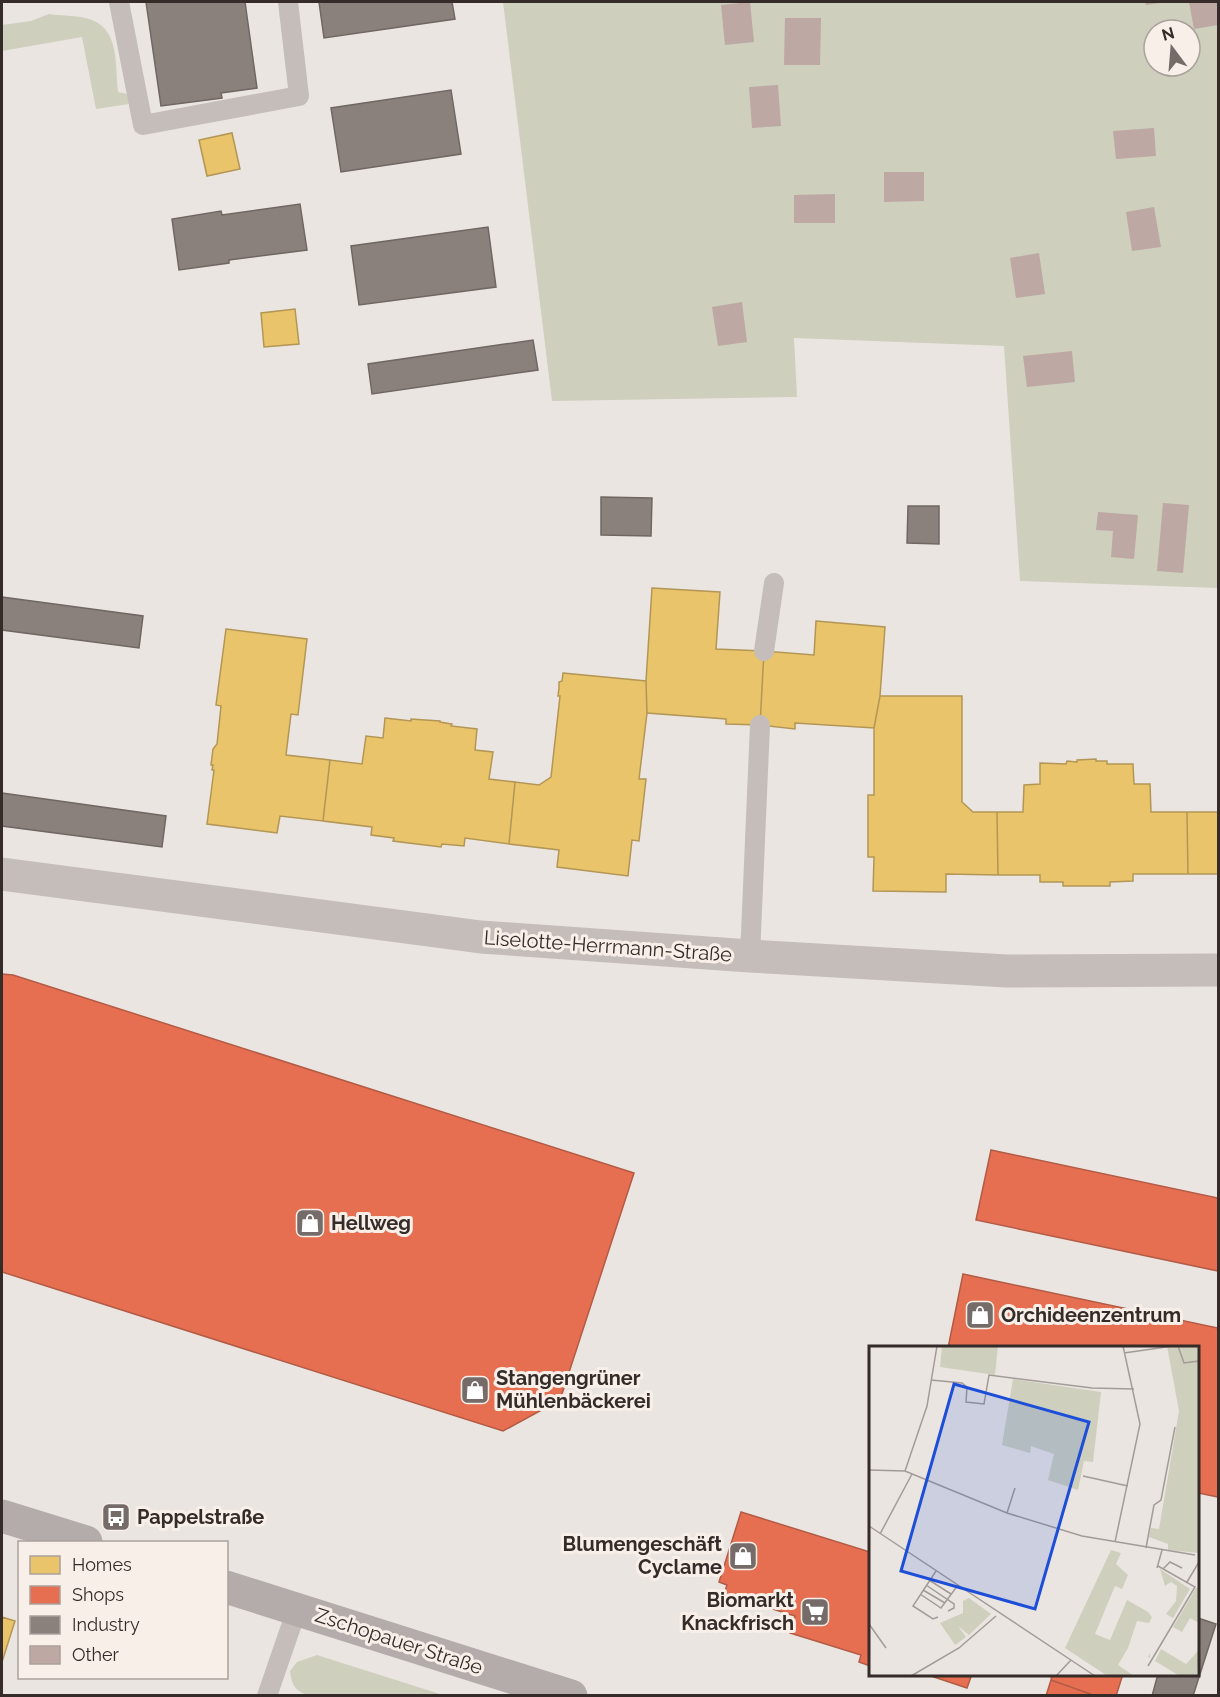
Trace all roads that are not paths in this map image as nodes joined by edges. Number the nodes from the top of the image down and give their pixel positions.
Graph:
1 (119, 2) edge
2 (288, 2) edge
3 (774, 583) dead end
4 (764, 651) dead end
5 (760, 724) dead end
6 (2, 874) edge
7 (750, 956) junction
8 (1218, 970) edge
9 (2, 1516) edge
10 (83, 1541) edge
11 (228, 1588) edge
12 (297, 1609) junction
13 (511, 1687) edge
14 (267, 1695) edge
15 (571, 1695) edge

1 - 2 lane
3 - 4 lane
5 - 7 lane
6 - 7 street, Liselotte-Herrmann-Straße
7 - 8 street, Liselotte-Herrmann-Straße
9 - 10 main road
11 - 12 main road, Zschopauer Straße
12 - 13 main road, Zschopauer Straße
12 - 14 lane
13 - 15 main road, Zschopauer Straße

